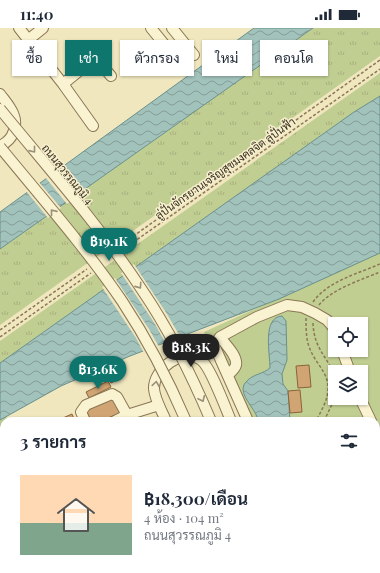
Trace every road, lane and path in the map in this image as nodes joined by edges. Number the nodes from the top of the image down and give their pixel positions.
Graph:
1 (19, 28) edge
2 (43, 28) edge
3 (151, 28) edge
4 (175, 31) edge
5 (28, 40) joint
6 (161, 40) edge
7 (169, 40) edge
8 (182, 40) edge
9 (380, 60) edge
10 (380, 69) edge
11 (57, 76) edge
12 (73, 76) edge
13 (63, 84) junction
14 (0, 94) edge
15 (0, 109) edge
16 (92, 126) dead end
17 (0, 146) edge
18 (118, 246) dead end
19 (122, 250) dead end
20 (86, 269) dead end
21 (96, 269) dead end
22 (328, 321) edge
23 (0, 330) edge
24 (0, 337) edge
25 (217, 341) junction
26 (200, 359) junction
27 (159, 405) junction
28 (332, 405) edge
29 (363, 405) edge
30 (128, 415) junction
31 (83, 417) edge
32 (124, 417) edge
33 (164, 417) edge
34 (184, 417) edge
35 (209, 417) edge
36 (229, 417) edge
37 (246, 417) edge
38 (326, 417) edge
39 (369, 417) edge

1 - 5 street
2 - 5 street
3 - 6 street
4 - 7 street
4 - 8 street
9 - 18 path
10 - 19 path, ลู่ปั่นจักรยานเจริญสุขมงคลจิต ลู่ปั่นฟ้า
11 - 13 street
12 - 13 street
13 - 16 street
14 - 17 street
15 -> 35 street, ถนนสุวรรณภูมิ 4, bridge
34 -> 17 street, bridge
20 - 23 path
21 - 24 path
22 - 25 street
25 - 26 street
25 - 37 street
27 -> 26 street
26 - 36 street
27 - 30 street
27 - 33 street
28 - 38 path
29 - 39 street
30 - 31 street
30 - 32 street

